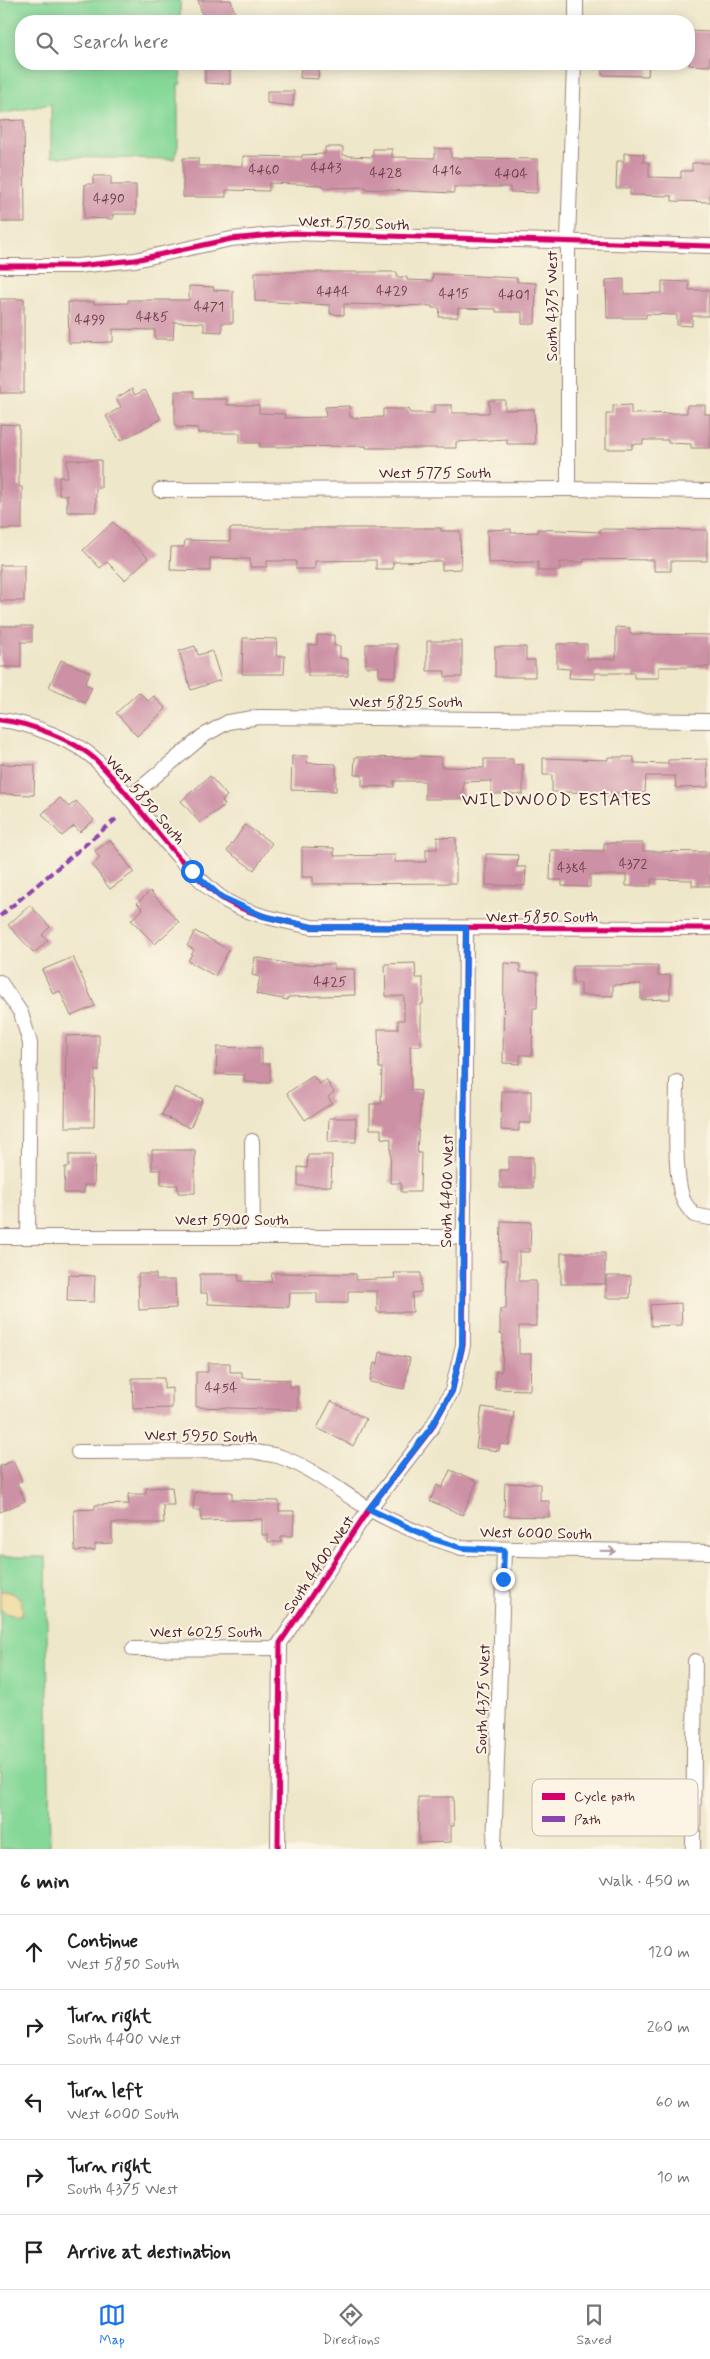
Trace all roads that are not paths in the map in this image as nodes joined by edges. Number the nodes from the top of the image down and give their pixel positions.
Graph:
1 (576, 0) edge
2 (576, 15) edge
3 (574, 70) edge
4 (568, 241) junction
5 (710, 246) edge
6 (0, 266) edge
7 (568, 489) junction
8 (160, 490) dead end
9 (710, 491) edge
10 (0, 720) edge
11 (710, 720) edge
12 (129, 798) junction
13 (466, 928) junction
14 (710, 928) edge
15 (0, 982) edge
16 (677, 1082) dead end
17 (252, 1141) dead end
18 (710, 1218) edge
19 (253, 1236) junction
20 (464, 1236) junction
21 (0, 1237) edge
22 (28, 1237) junction
23 (78, 1452) dead end
24 (369, 1509) junction
25 (504, 1550) junction
26 (710, 1552) edge
27 (280, 1648) junction
28 (133, 1649) dead end
29 (695, 1661) dead end
30 (694, 1779) edge
31 (694, 1836) edge
32 (278, 1849) edge
33 (494, 1849) edge
34 (694, 1849) edge

1 - 2 street
3 - 4 street, South 4375 West
4 - 5 street, West 5750 South
4 - 6 street, West 5750 South
4 - 7 street, South 4375 West
7 - 8 street, West 5775 South
7 - 9 street, West 5775 South
10 - 12 street, West 5850 South
11 - 12 street, West 5825 South
12 - 13 street, West 5850 South
13 - 14 street, West 5850 South
13 - 20 street, South 4400 West
15 - 22 street
16 - 18 street
17 - 19 street
19 - 20 street, West 5900 South
19 - 22 street, West 5900 South
20 - 24 street, South 4400 West
21 - 22 street, West 5900 South
23 - 24 street, West 5950 South
24 - 25 street, West 6000 South
24 - 27 street, South 4400 West
25 -> 26 street, West 6000 South
25 - 33 street, South 4375 West
27 - 28 street, West 6025 South
27 - 32 street, South 4400 West
29 - 30 street
31 - 34 street

